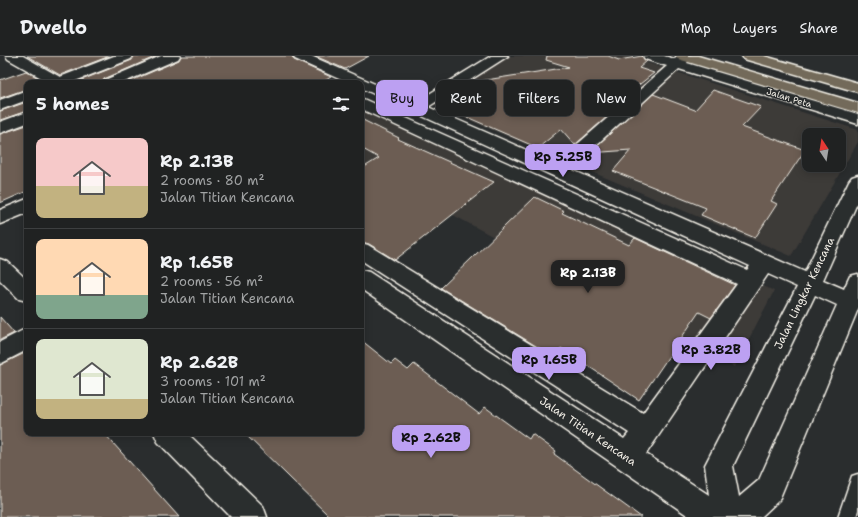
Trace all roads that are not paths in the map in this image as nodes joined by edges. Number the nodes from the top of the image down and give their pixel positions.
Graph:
1 (13, 56) edge
2 (126, 56) edge
3 (173, 56) edge
4 (300, 56) edge
5 (501, 56) edge
6 (650, 56) edge
7 (749, 56) edge
8 (681, 59) edge
9 (54, 80) edge
10 (66, 80) edge
11 (117, 80) edge
12 (353, 80) edge
13 (364, 85) edge
14 (858, 88) edge
15 (376, 90) edge
16 (24, 96) edge
17 (428, 101) edge
18 (364, 104) edge
19 (0, 105) edge
20 (858, 108) edge
21 (428, 113) edge
22 (24, 118) edge
23 (858, 119) edge
24 (0, 128) edge
25 (557, 171) junction
26 (858, 181) edge
27 (24, 206) edge
28 (0, 218) edge
29 (364, 252) edge
30 (0, 267) edge
31 (758, 272) junction
32 (364, 280) edge
33 (810, 284) junction
34 (24, 290) edge
35 (854, 292) edge
36 (24, 340) edge
37 (0, 354) edge
38 (647, 430) junction
39 (171, 436) edge
40 (628, 457) junction
41 (858, 482) edge
42 (252, 517) edge
43 (716, 517) edge
44 (727, 517) edge
45 (738, 517) edge
46 (846, 517) edge

1 - 9 street
2 - 10 street
3 - 11 street
4 - 12 street
5 - 17 street
6 - 8 street, Jalan Peta
7 - 14 main road
8 - 20 main road, Jalan Peta
8 - 23 street, Jalan Peta
8 - 25 street
13 - 15 street
16 - 19 street
18 - 31 street
21 - 25 street
22 - 24 street
25 - 31 street
26 - 33 street, Jalan Lingkar Kencana
27 - 28 street
29 - 38 street
30 - 34 street
31 - 33 street
31 - 38 street
32 - 40 street, Jalan Titian Kencana
33 - 35 street
33 - 44 street, Jalan Lingkar Kencana
35 - 45 street
36 - 37 street
38 - 40 street
39 - 42 street
40 - 43 street, Jalan Titian Kencana
41 - 46 lane

